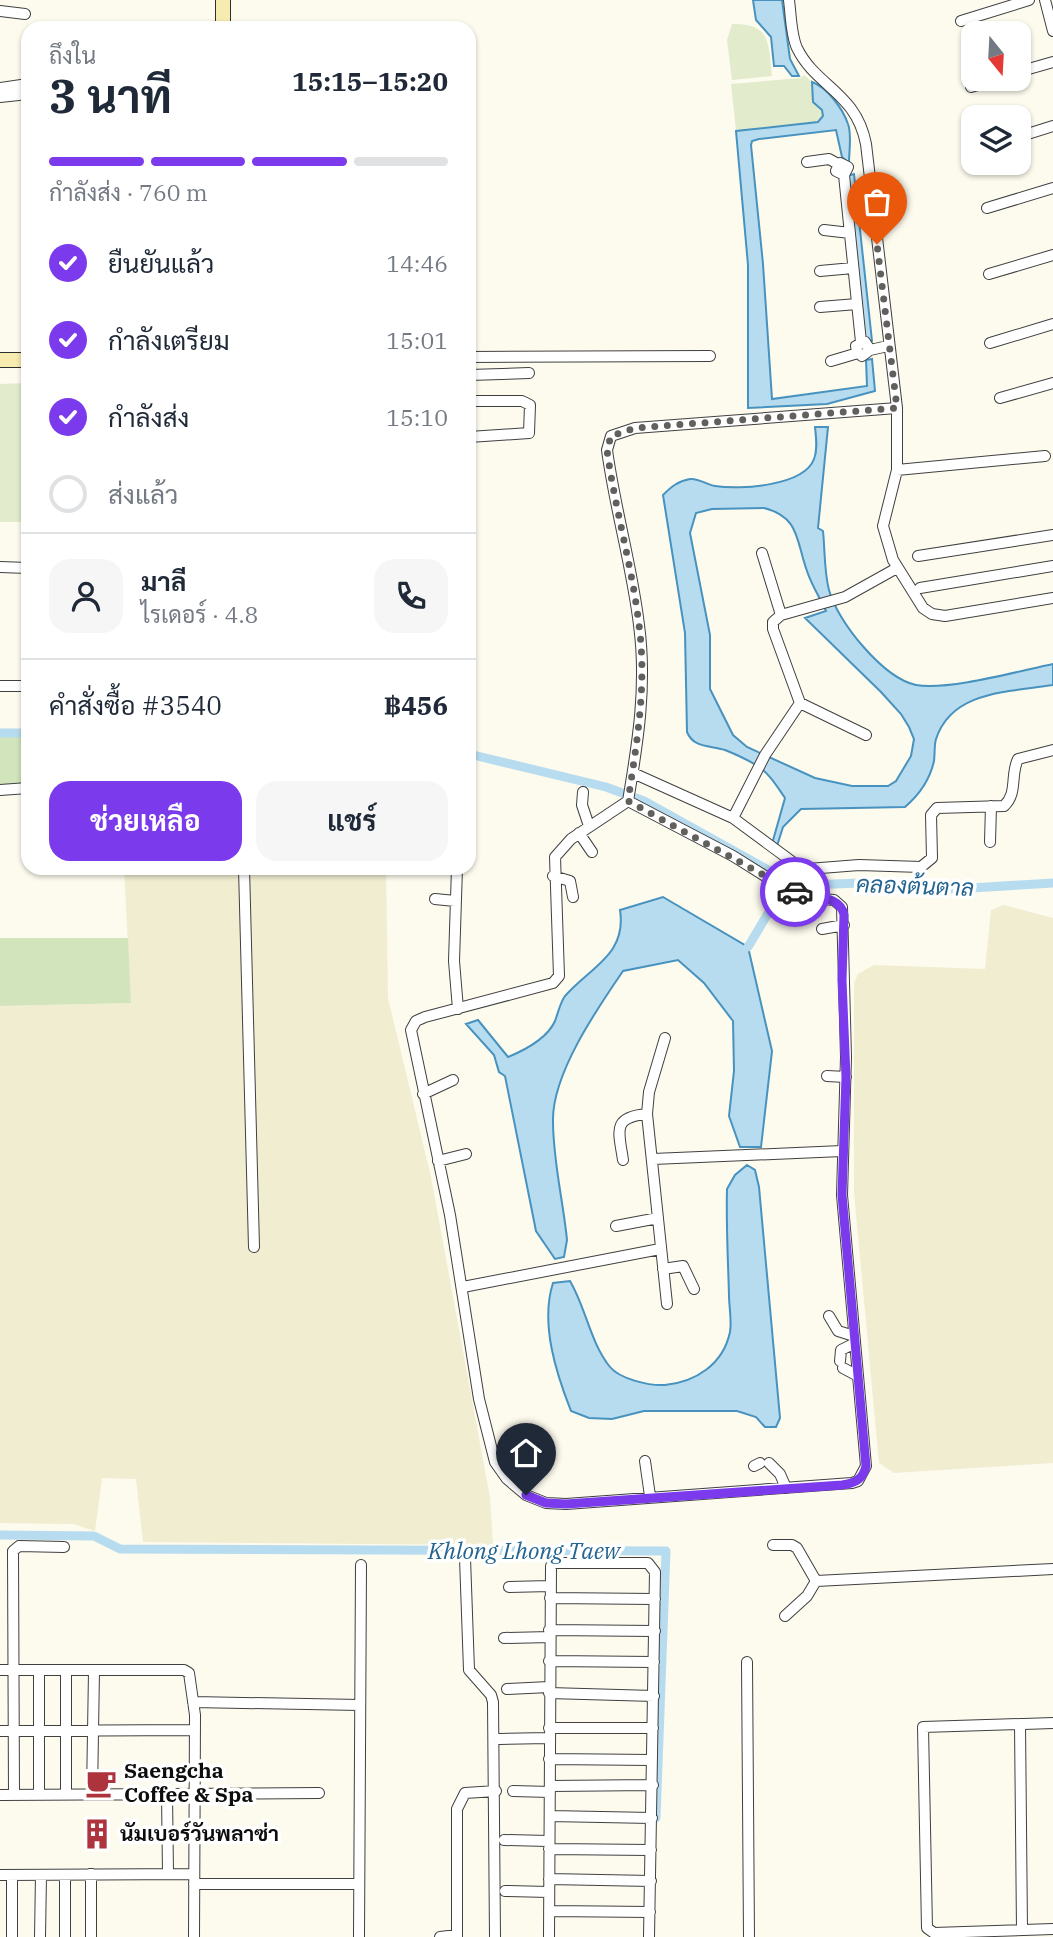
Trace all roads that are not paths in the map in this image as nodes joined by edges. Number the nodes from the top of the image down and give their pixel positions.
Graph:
1 (223, 0) edge
2 (789, 0) edge
3 (1029, 0) edge
4 (1045, 0) edge
5 (1, 8) edge
6 (25, 14) dead end
7 (223, 21) edge
8 (961, 21) dead end
9 (1053, 31) edge
10 (1053, 62) edge
11 (1031, 68) edge
12 (0, 88) edge
13 (21, 89) edge
14 (21, 91) edge
15 (0, 97) edge
16 (1053, 126) edge
17 (1031, 133) edge
18 (807, 162) dead end
19 (869, 166) junction
20 (847, 172) junction
21 (1053, 188) edge
22 (987, 208) dead end
23 (824, 230) dead end
24 (850, 233) junction
25 (1053, 255) edge
26 (853, 268) junction
27 (820, 271) dead end
28 (989, 274) dead end
29 (857, 304) junction
30 (820, 307) dead end
31 (1053, 324) edge
32 (990, 343) dead end
33 (865, 346) junction
34 (888, 346) junction
35 (710, 356) dead end
36 (476, 357) edge
37 (0, 360) edge
38 (21, 360) edge
39 (831, 361) dead end
40 (529, 373) dead end
41 (476, 375) edge
42 (1053, 383) edge
43 (1000, 398) dead end
44 (476, 401) edge
45 (897, 408) junction
46 (476, 437) edge
47 (1045, 456) dead end
48 (897, 470) junction
49 (1053, 535) edge
50 (762, 553) dead end
51 (918, 556) dead end
52 (1053, 566) edge
53 (0, 567) edge
54 (21, 568) edge
55 (897, 568) junction
56 (920, 588) dead end
57 (1053, 598) edge
58 (781, 615) junction
59 (0, 686) edge
60 (21, 686) edge
61 (800, 703) junction
62 (866, 735) dead end
63 (1053, 750) edge
64 (632, 776) junction
65 (21, 788) edge
66 (0, 790) edge
67 (583, 792) dead end
68 (628, 798) junction
69 (991, 806) junction
70 (733, 818) junction
71 (589, 827) junction
72 (579, 833) junction
73 (990, 842) dead end
74 (592, 852) dead end
75 (244, 875) edge
76 (457, 875) edge
77 (553, 876) junction
78 (573, 897) dead end
79 (435, 899) dead end
80 (456, 901) junction
81 (844, 925) junction
82 (822, 929) dead end
83 (458, 1009) junction
84 (665, 1038) dead end
85 (827, 1076) dead end
86 (846, 1077) junction
87 (453, 1080) dead end
88 (423, 1094) junction
89 (647, 1114) junction
90 (842, 1151) junction
91 (466, 1154) dead end
92 (653, 1159) junction
93 (623, 1160) dead end
94 (438, 1161) junction
95 (658, 1218) junction
96 (616, 1226) dead end
97 (254, 1247) dead end
98 (660, 1249) junction
99 (663, 1269) junction
100 (463, 1287) junction
101 (694, 1289) dead end
102 (667, 1304) dead end
103 (829, 1316) dead end
104 (855, 1339) junction
105 (858, 1376) junction
106 (645, 1461) dead end
107 (761, 1464) dead end
108 (786, 1488) junction
109 (650, 1496) junction
110 (773, 1545) dead end
111 (64, 1547) dead end
112 (465, 1558) dead end
113 (361, 1564) dead end
114 (1053, 1569) edge
115 (816, 1581) junction
116 (509, 1587) dead end
117 (550, 1592) junction
118 (655, 1599) junction
119 (785, 1616) dead end
120 (655, 1631) junction
121 (550, 1633) junction
122 (504, 1638) dead end
123 (549, 1661) junction
124 (654, 1662) junction
125 (747, 1662) dead end
126 (0, 1670) edge
127 (13, 1670) junction
128 (94, 1671) junction
129 (39, 1672) junction
130 (66, 1672) junction
131 (507, 1689) dead end
132 (549, 1690) junction
133 (654, 1696) junction
134 (193, 1702) junction
135 (360, 1705) junction
136 (1053, 1723) edge
137 (1020, 1724) junction
138 (653, 1728) junction
139 (93, 1730) junction
140 (195, 1730) junction
141 (0, 1731) edge
142 (39, 1731) junction
143 (65, 1731) junction
144 (13, 1732) junction
145 (549, 1733) junction
146 (499, 1739) dead end
147 (549, 1759) junction
148 (652, 1760) junction
149 (653, 1785) junction
150 (550, 1789) junction
151 (496, 1791) junction
152 (513, 1791) dead end
153 (319, 1793) dead end
154 (39, 1794) junction
155 (66, 1794) junction
156 (92, 1794) junction
157 (167, 1794) junction
158 (0, 1795) edge
159 (14, 1795) junction
160 (194, 1795) junction
161 (550, 1816) junction
162 (652, 1818) junction
163 (504, 1840) dead end
164 (549, 1845) junction
165 (651, 1850) junction
166 (91, 1874) junction
167 (168, 1874) junction
168 (0, 1875) edge
169 (12, 1875) junction
170 (41, 1875) junction
171 (65, 1875) junction
172 (194, 1879) junction
173 (549, 1879) junction
174 (651, 1881) junction
175 (358, 1884) junction
176 (505, 1892) dead end
177 (549, 1892) junction
178 (549, 1911) junction
179 (650, 1912) junction
180 (1053, 1929) edge
181 (1022, 1930) junction
182 (457, 1936) edge
183 (12, 1937) edge
184 (40, 1937) edge
185 (65, 1937) edge
186 (90, 1937) edge
187 (194, 1937) edge
188 (359, 1937) edge
189 (440, 1937) edge
190 (495, 1937) edge
191 (549, 1937) edge
192 (649, 1937) edge
193 (749, 1937) edge

1 - 7 main road
2 - 19 street
3 - 8 street
4 - 9 street
5 - 6 street
10 - 11 street
12 - 13 street
14 - 15 street
16 - 17 street
18 - 20 street
19 - 20 street
19 - 34 street
20 - 24 street
21 - 22 street
23 - 24 street
24 - 26 street
25 - 28 street
26 - 27 street
26 - 29 street
29 - 30 street
29 - 33 street
31 - 32 street
33 - 34 street
33 - 39 street
34 - 45 street
35 - 36 street
37 - 38 main road
40 - 41 street
42 - 43 street
44 - 46 street
45 - 48 street
45 - 64 street
47 - 48 street
48 - 55 street
49 - 51 street
50 - 58 street
52 - 56 street
53 - 54 street
55 - 57 street
55 - 58 street
58 - 61 street
59 - 60 street
61 - 62 street
61 - 70 street
63 - 69 street
64 - 68 street
64 - 70 street
65 - 66 street
67 - 71 street
68 - 71 street
68 - 81 street
69 - 70 street
69 - 73 street
71 - 72 street
72 - 74 street
72 - 77 street
75 - 97 street
76 - 80 street
77 - 78 street
77 - 83 street
79 - 80 street
80 - 83 street
81 - 82 street
81 - 86 street
83 - 88 street
84 - 89 street
85 - 86 street
86 - 90 street
87 - 88 street
88 - 94 street
89 - 92 street
89 - 93 street
90 - 92 street
90 - 104 street
91 - 94 street
92 - 95 street
94 - 100 street
95 - 96 street
95 - 98 street
98 - 99 street
98 - 100 street
99 - 101 street
99 - 102 street
100 - 109 street
103 - 104 street
104 - 105 street
104 - 105 street
105 - 108 street
106 - 109 street
107 - 108 street
108 - 109 street
110 - 115 street
111 - 127 street
112 - 151 street
113 - 135 street
114 - 115 street
115 - 119 street
116 - 117 street
117 - 118 street
117 - 118 street
117 - 121 street
118 - 120 street
120 - 121 street
120 - 124 street
121 - 122 street
121 - 123 street
123 - 124 street
123 - 132 street
124 - 133 street
125 - 193 street
126 - 127 street
127 - 129 street
127 - 144 street
128 - 130 street
128 - 134 street
128 - 139 street
129 - 130 street
129 - 142 street
130 - 143 street
131 - 132 street
132 - 133 street
132 - 145 street
133 - 138 street
134 - 135 street
134 - 140 street
135 - 175 street
136 - 137 street
137 - 181 street
137 - 181 street
138 - 145 street
138 - 148 street
139 - 140 street
139 - 143 street
139 - 156 street
140 - 160 street
141 - 144 street
142 - 143 street
142 - 144 street
142 - 154 street
143 - 155 street
144 - 159 street
145 - 146 street
145 - 147 street
147 - 148 street
147 - 150 street
148 - 149 street
149 - 150 street
149 - 162 street
150 - 152 street
150 - 161 street
151 - 182 street
151 - 190 street
153 - 160 street
154 - 155 street
154 - 159 street
155 - 156 street
156 - 157 street
157 - 160 street
157 - 167 street
158 - 159 street
160 - 172 street
161 - 162 street
161 - 164 street
162 - 165 street
163 - 164 street
164 - 165 street
164 - 173 street
165 - 174 street
166 - 167 street
166 - 171 street
166 - 186 street
167 - 172 street
168 - 169 street
169 - 170 street
169 - 183 street
170 - 171 street
170 - 184 street
171 - 185 street
172 - 175 street
172 - 187 street
173 - 174 street
173 - 177 street
174 - 179 street
175 - 188 street
176 - 177 street
177 - 178 street
178 - 179 street
178 - 191 street
179 - 192 street
180 - 181 street
182 - 189 street

